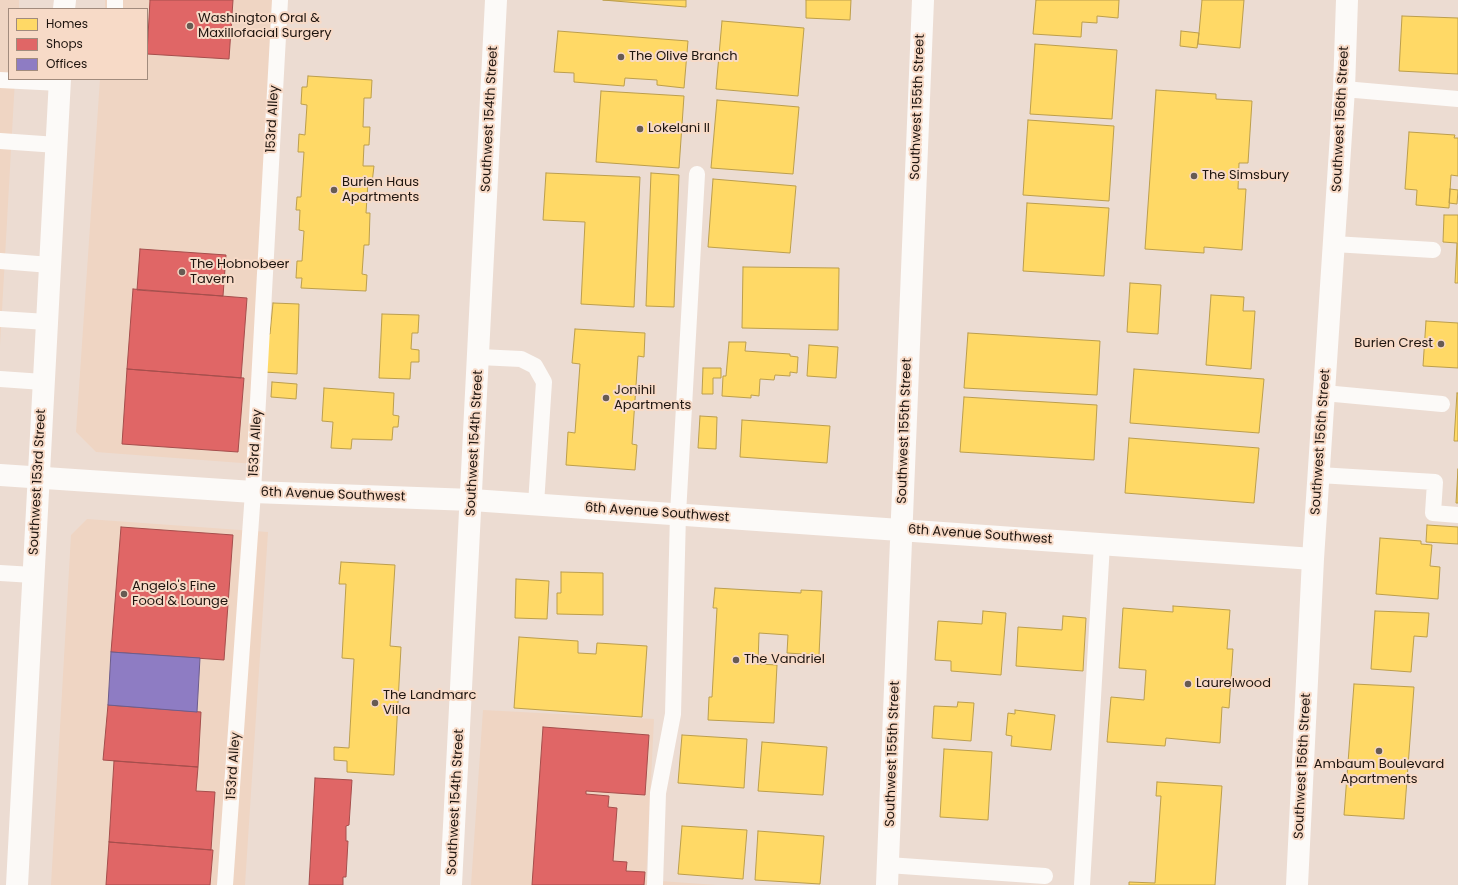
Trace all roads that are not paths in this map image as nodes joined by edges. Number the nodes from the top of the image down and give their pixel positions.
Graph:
1 (280, 0) edge
2 (496, 0) edge
3 (923, 0) edge
4 (1347, 0) edge
5 (0, 80) edge
6 (60, 81) edge
7 (1344, 89) junction
8 (1458, 99) edge
9 (0, 141) edge
10 (57, 145) junction
11 (697, 174) dead end
12 (1334, 244) junction
13 (1433, 250) dead end
14 (0, 261) edge
15 (50, 265) junction
16 (0, 319) edge
17 (47, 322) junction
18 (479, 357) junction
19 (0, 379) edge
20 (43, 382) junction
21 (1324, 393) junction
22 (1442, 404) dead end
23 (0, 475) edge
24 (1319, 475) junction
25 (38, 478) junction
26 (253, 492) junction
27 (472, 500) junction
28 (536, 504) junction
29 (678, 514) junction
30 (1458, 515) edge
31 (901, 530) junction
32 (1102, 544) junction
33 (1313, 559) junction
34 (0, 573) edge
35 (33, 575) junction
36 (888, 875) edge
37 (1045, 876) dead end
38 (17, 885) edge
39 (225, 885) edge
40 (451, 885) edge
41 (655, 885) edge
42 (1082, 885) edge
43 (1297, 885) edge

1 - 26 lane, 153rd Alley
2 - 18 street, Southwest 154th Street
3 - 31 street, Southwest 155th Street
4 - 7 street, Southwest 156th Street
5 - 6 lane
6 - 10 street, Southwest 153rd Street
7 - 8 lane
7 - 12 street, Southwest 156th Street
9 - 10 lane
10 - 15 street, Southwest 153rd Street
11 - 29 lane
12 - 13 lane
12 - 21 street, Southwest 156th Street
14 - 15 lane
15 - 17 street, Southwest 153rd Street
16 - 17 lane
17 - 20 street, Southwest 153rd Street
18 - 27 street, Southwest 154th Street
18 - 28 lane
19 - 20 lane
20 - 25 street, Southwest 153rd Street
21 - 22 lane
21 - 24 street, Southwest 156th Street
23 - 25 street, 6th Avenue Southwest
24 - 30 lane
24 - 33 street, Southwest 156th Street
25 - 26 street, 6th Avenue Southwest
25 - 35 street, Southwest 153rd Street
26 - 27 street, 6th Avenue Southwest
26 - 39 lane, 153rd Alley
27 - 28 street, 6th Avenue Southwest
27 - 40 street, Southwest 154th Street
28 - 29 street, 6th Avenue Southwest
29 - 31 street, 6th Avenue Southwest
29 - 41 lane
31 - 32 street, 6th Avenue Southwest
31 - 36 street, Southwest 155th Street
32 - 33 street, 6th Avenue Southwest
32 - 42 lane
33 - 43 street, Southwest 156th Street
34 - 35 lane
35 - 38 street, Southwest 153rd Street
36 - 37 lane

